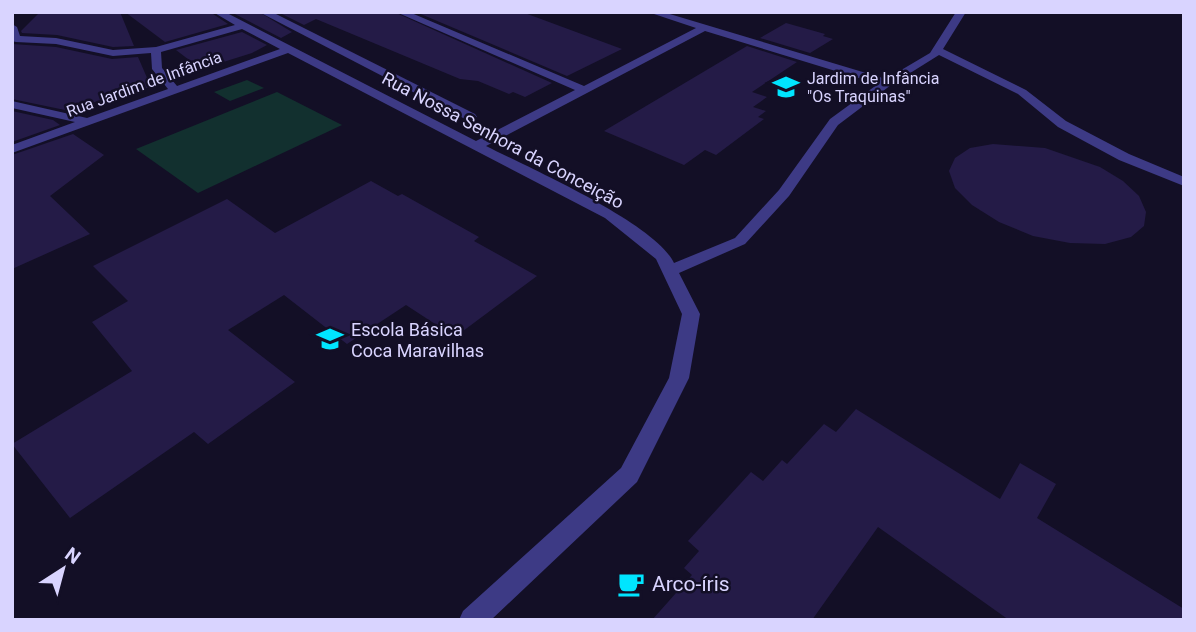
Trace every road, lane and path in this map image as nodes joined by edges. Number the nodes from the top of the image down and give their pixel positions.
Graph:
1 (217, 12) edge
2 (400, 12) edge
3 (652, 12) edge
4 (961, 12) edge
5 (268, 13) edge
6 (238, 24) junction
7 (12, 27) edge
8 (704, 29) junction
9 (14, 41) edge
10 (156, 50) junction
11 (287, 50) junction
12 (938, 50) junction
13 (403, 83) junction
14 (887, 83) junction
15 (175, 90) junction
16 (584, 90) junction
17 (375, 96) junction
18 (12, 104) edge
19 (471, 117) dead end
20 (86, 121) junction
21 (474, 146) junction
22 (12, 149) edge
23 (1184, 182) edge
24 (670, 271) junction
25 (472, 620) edge

1 - 6 street, Rua Nossa Senhora da Conceição
2 - 16 street
3 - 8 street
4 - 12 street
5 - 6 street
5 - 13 street
6 - 10 street
6 - 11 street, Rua Nossa Senhora da Conceição
7 - 9 street
8 - 14 street
8 - 16 street
9 - 10 street
10 - 15 street
11 - 15 street, Rua Jardim de Infância
11 - 17 street, Rua Nossa Senhora da Conceição
12 - 14 street
12 - 23 street
13 - 17 street
13 - 19 street
14 - 24 street
15 - 20 street, Rua Jardim de Infância
16 - 21 street
17 - 21 street, Rua Nossa Senhora da Conceição
18 - 20 street
20 - 22 street, Rua Jardim de Infância
21 - 24 street, Rua Nossa Senhora da Conceição
24 - 25 street, Rua Nossa Senhora da Conceição

